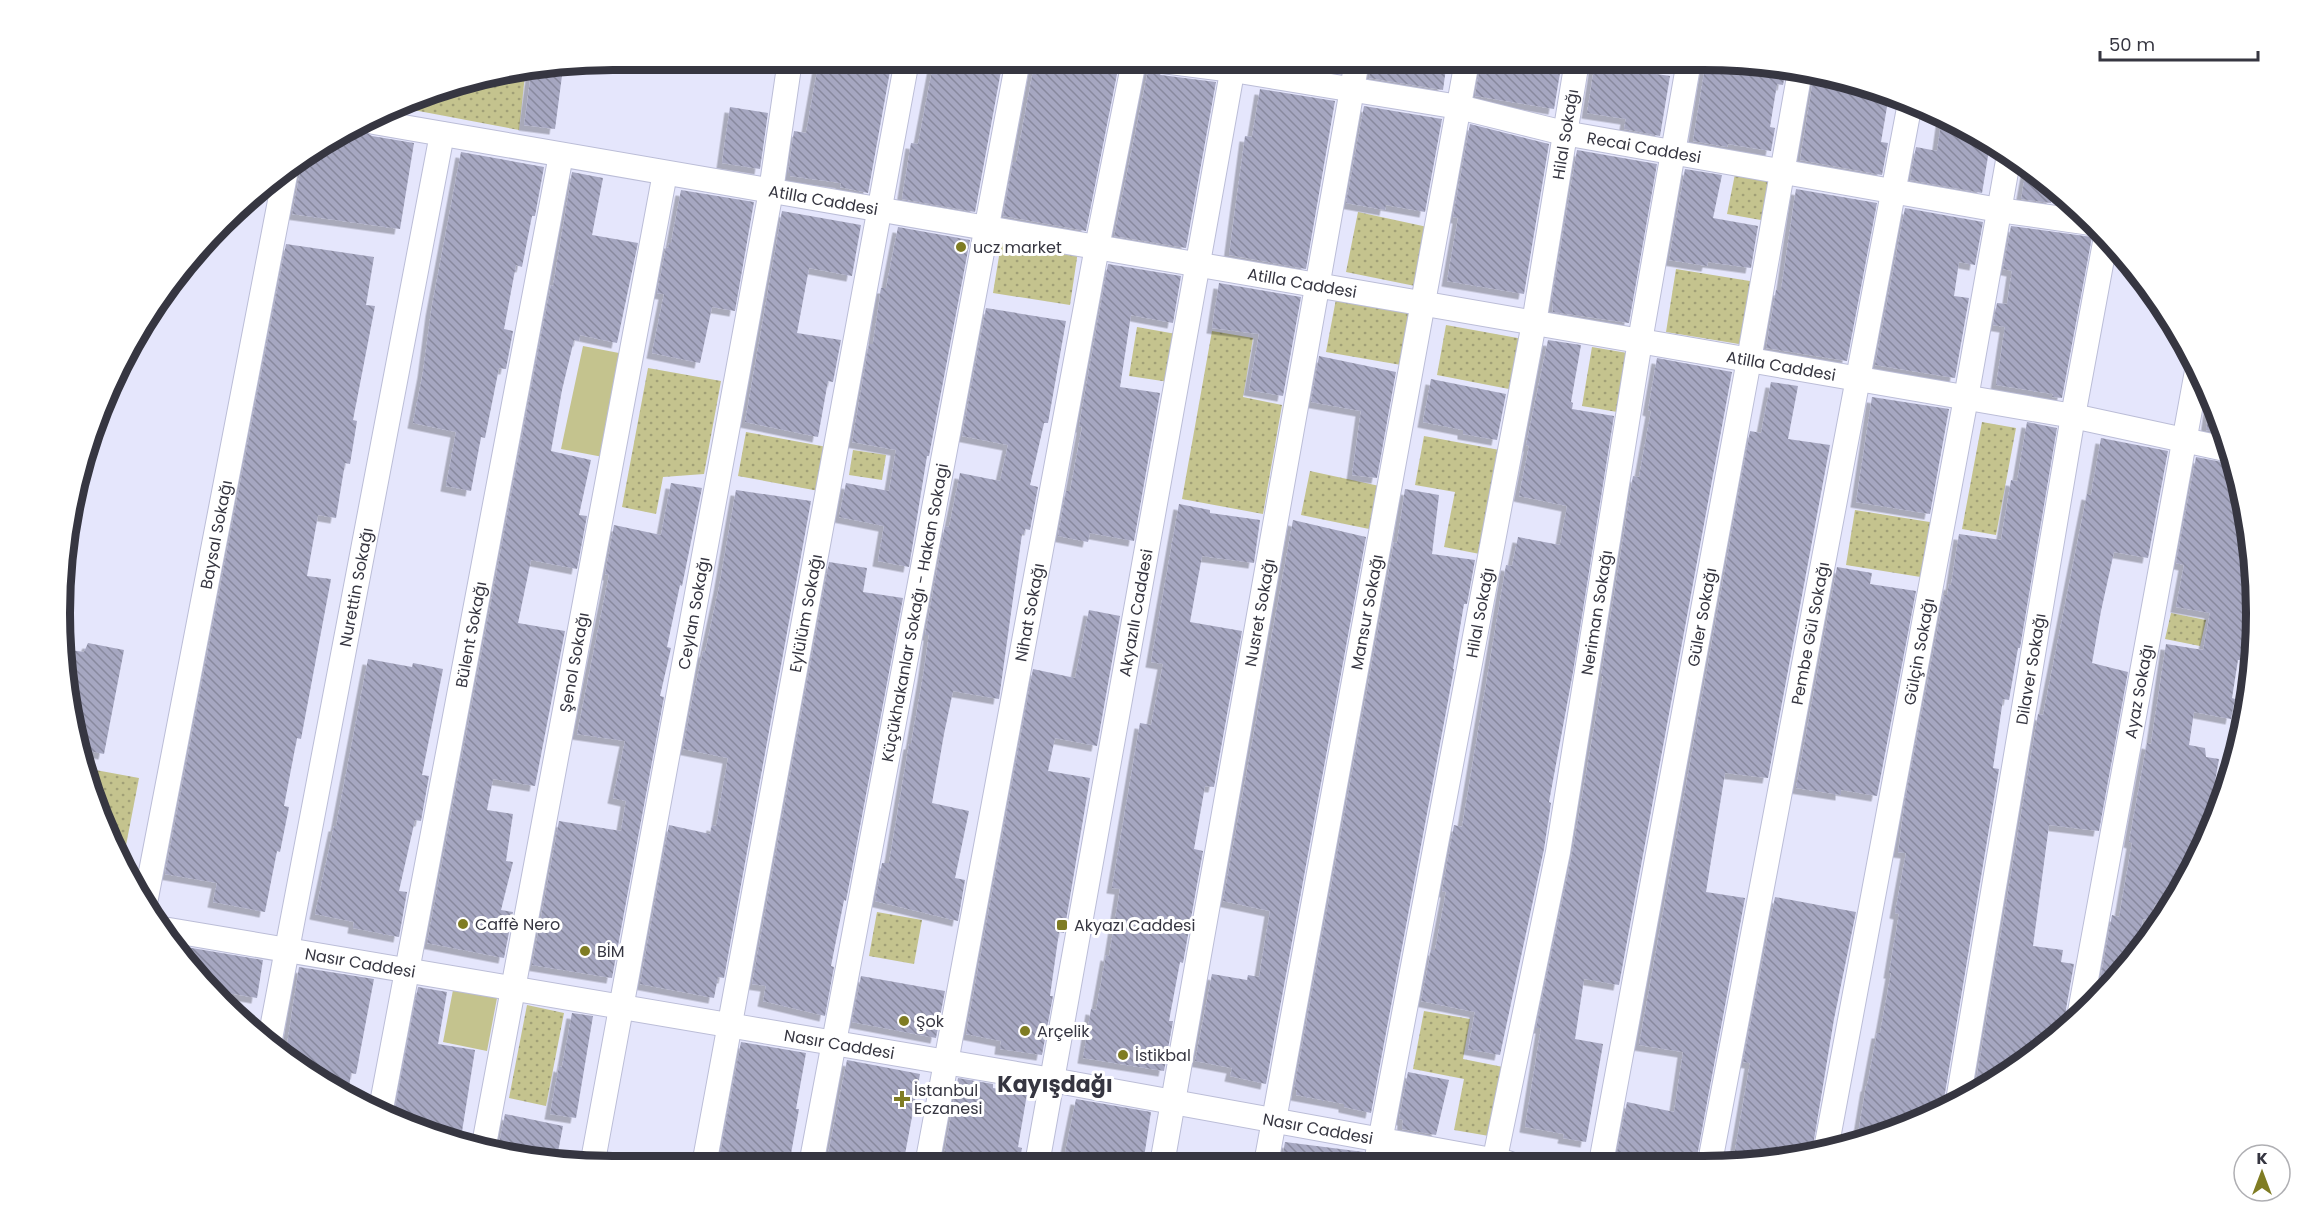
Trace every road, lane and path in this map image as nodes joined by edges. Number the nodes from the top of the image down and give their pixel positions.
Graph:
1 (789, 70) edge
2 (905, 70) edge
3 (1016, 70) edge
4 (1132, 70) edge
5 (1232, 70) edge
6 (1258, 70) edge
7 (1356, 70) edge
8 (1465, 70) edge
9 (1575, 70) edge
10 (1687, 70) edge
11 (1798, 79) edge
12 (1353, 89) junction
13 (1459, 107) junction
14 (1908, 111) edge
15 (378, 124) edge
16 (1564, 133) junction
17 (442, 134) junction
18 (1672, 152) junction
19 (561, 155) junction
20 (2007, 164) edge
21 (1781, 172) junction
22 (665, 173) junction
23 (284, 183) edge
24 (771, 191) junction
25 (1893, 191) junction
26 (879, 210) junction
27 (1999, 210) junction
28 (2076, 220) edge
29 (986, 228) junction
30 (1097, 247) junction
31 (2104, 248) edge
32 (1197, 265) junction
33 (1318, 285) junction
34 (1423, 304) junction
35 (1534, 323) junction
36 (1641, 341) junction
37 (1749, 360) junction
38 (1858, 379) junction
39 (2195, 384) edge
40 (1966, 398) junction
41 (2073, 416) junction
42 (2185, 440) junction
43 (2220, 448) edge
44 (147, 892) edge
45 (173, 931) edge
46 (287, 950) junction
47 (407, 971) junction
48 (514, 989) junction
49 (2082, 1001) edge
50 (621, 1007) junction
51 (730, 1025) junction
52 (271, 1034) edge
53 (834, 1043) junction
54 (946, 1062) junction
55 (1052, 1080) junction
56 (1960, 1092) edge
57 (1175, 1102) junction
58 (382, 1105) edge
59 (1274, 1120) junction
60 (485, 1141) edge
61 (1827, 1142) edge
62 (1378, 1152) edge
63 (594, 1155) edge
64 (706, 1156) edge
65 (813, 1156) edge
66 (929, 1156) edge
67 (1038, 1156) edge
68 (1164, 1156) edge
69 (1267, 1156) edge
70 (1426, 1156) edge
71 (1500, 1156) edge
72 (1601, 1156) edge
73 (1711, 1156) edge

1 - 24 street, Ceylan Sokağı
2 - 26 street, Eylülüm Sokağı
3 - 29 street, Küçükhakanlar Sokağı - Hakan Sokagi
4 - 30 street, Nihat Sokağı
5 - 32 street, Akyazılı Caddesi
6 - 12 street, Recai Caddesi
7 - 12 street, Nusret Sokağı
8 - 13 street, Mansur Sokağı
9 - 16 street, Hilal Sokağı
10 - 18 street, Neriman Sokağı
11 - 21 street, Güler Sokağı
12 - 13 street, Recai Caddesi
12 - 33 street, Nusret Sokağı
13 - 16 street, Recai Caddesi
13 - 34 street, Mansur Sokağı
14 - 25 street, Pembe Gül Sokağı
15 - 17 street, Atilla Caddesi
16 - 18 street, Recai Caddesi
16 - 35 street, Hilal Sokağı
17 - 19 street, Atilla Caddesi
17 - 46 street, Nurettin Sokağı
18 - 21 street, Recai Caddesi
18 - 36 street, Neriman Sokağı
19 - 22 street, Atilla Caddesi
19 - 47 street, Bülent Sokağı
20 - 27 street, Gülçin Sokağı
21 - 25 street, Recai Caddesi
21 - 37 street, Güler Sokağı
22 - 24 street, Atilla Caddesi
22 - 48 street, Şenol Sokağı
23 - 44 street, Baysal Sokağı
24 - 26 street, Atilla Caddesi
24 - 50 street, Ceylan Sokağı
25 - 27 street, Recai Caddesi
25 - 38 street, Pembe Gül Sokağı
26 - 29 street, Atilla Caddesi
26 - 51 street, Eylülüm Sokağı
27 - 28 street, Recai Caddesi
27 - 40 street, Gülçin Sokağı
29 - 30 street, Atilla Caddesi
29 - 53 street, Küçükhakanlar Sokağı - Hakan Sokagi
30 - 32 street, Atilla Caddesi
30 - 54 street, Nihat Sokağı
31 - 41 street, Dilaver Sokağı
32 - 33 street, Atilla Caddesi
32 - 55 street, Akyazılı Caddesi
33 - 34 street, Atilla Caddesi
33 - 57 street, Nusret Sokağı
34 - 35 street, Atilla Caddesi
34 - 59 street, Mansur Sokağı
35 - 36 street, Atilla Caddesi
35 - 62 street, Hilal Sokağı
36 - 37 street, Atilla Caddesi
36 - 71 street, Neriman Sokağı
37 - 38 street, Atilla Caddesi
37 - 72 street, Güler Sokağı
38 - 40 street, Atilla Caddesi
38 - 73 street, Pembe Gül Sokağı
39 - 42 street, Ayaz Sokağı
40 - 41 street, Atilla Caddesi
40 - 61 street, Gülçin Sokağı
41 - 42 street, Atilla Caddesi
41 - 56 street, Dilaver Sokağı
42 - 43 street, Atilla Caddesi
42 - 49 street, Ayaz Sokağı
45 - 46 street, Nasır Caddesi
46 - 47 street, Nasır Caddesi
46 - 52 street, Nurettin Sokağı
47 - 48 street, Nasır Caddesi
47 - 58 street, Bülent Sokağı
48 - 50 street, Nasır Caddesi
48 - 60 street, Şenol Sokağı
50 - 51 street, Nasır Caddesi
50 - 63 street, Ceylan Sokağı
51 - 53 street, Nasır Caddesi
51 - 64 street, Eylülüm Sokağı
53 - 54 street, Nasır Caddesi
53 - 65 street, Küçükhakanlar Sokağı - Hakan Sokagi
54 - 55 street, Nasır Caddesi
54 - 66 street, Nihat Sokağı
55 - 57 street, Nasır Caddesi
55 - 67 street, Akyazılı Caddesi
57 - 59 street, Nasır Caddesi
57 - 68 street, Nusret Sokağı
59 - 62 street, Nasır Caddesi
59 - 69 street, Mansur Sokağı
62 - 70 street, Nasır Caddesi

